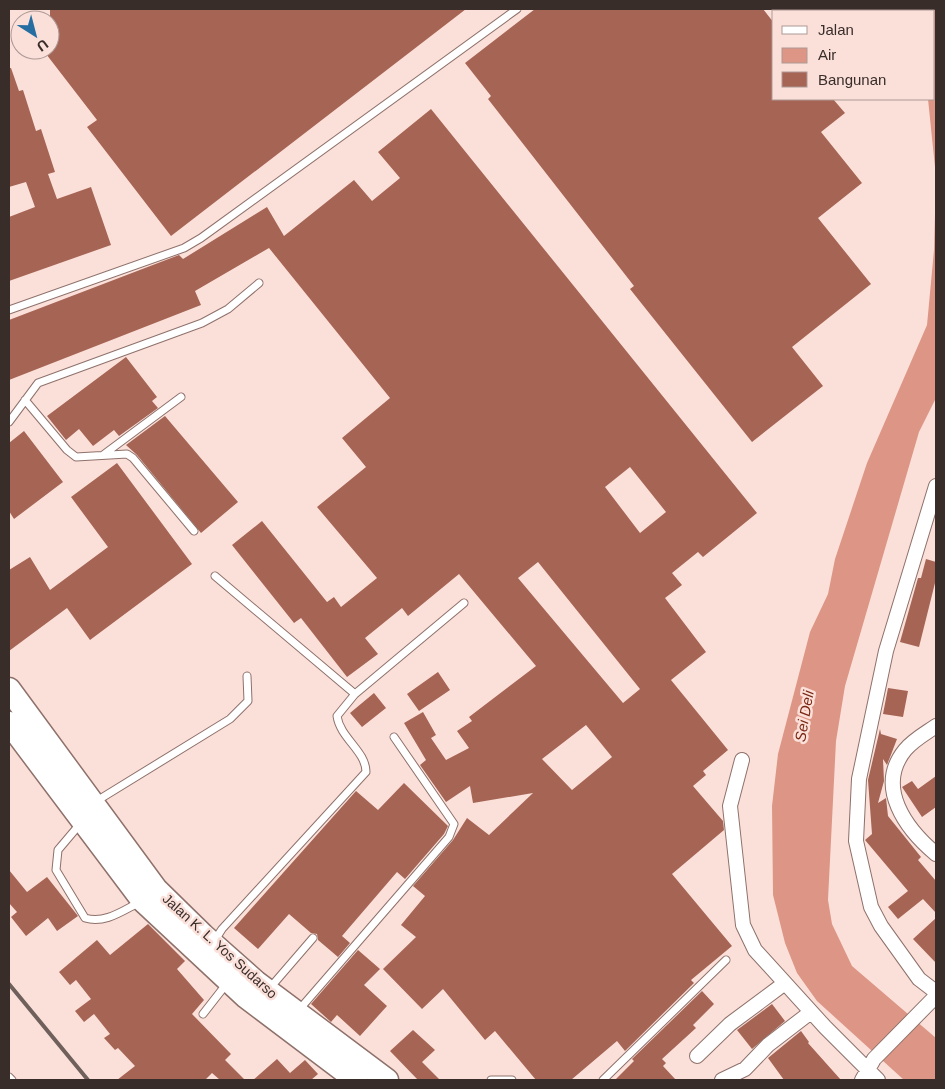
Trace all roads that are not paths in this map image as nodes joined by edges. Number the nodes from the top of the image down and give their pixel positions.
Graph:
1 (517, 9) edge
2 (258, 283) dead end
3 (9, 310) edge
4 (181, 397) dead end
5 (25, 400) junction
6 (9, 422) edge
7 (103, 455) junction
8 (936, 486) edge
9 (194, 531) dead end
10 (215, 576) dead end
11 (464, 603) dead end
12 (247, 676) dead end
13 (9, 689) edge
14 (355, 694) junction
15 (9, 723) edge
16 (936, 726) edge
17 (394, 736) dead end
18 (742, 760) dead end
19 (88, 812) junction
20 (936, 854) edge
21 (149, 895) junction
22 (313, 938) dead end
23 (213, 944) junction
24 (726, 960) dead end
25 (228, 982) junction
26 (785, 983) junction
27 (268, 991) junction
28 (936, 994) edge
29 (811, 1012) junction
30 (296, 1013) junction
31 (204, 1014) dead end
32 (696, 1056) dead end
33 (868, 1069) edge
34 (9, 1077) edge
35 (12, 1080) edge
36 (356, 1080) edge
37 (387, 1080) edge
38 (491, 1080) edge
39 (512, 1080) edge
40 (603, 1080) edge
41 (722, 1080) edge
42 (878, 1080) edge

1 - 3 lane
2 - 5 lane
4 - 7 lane
5 - 6 lane
5 - 7 lane
7 - 9 lane
8 - 28 street
10 - 14 lane
11 - 14 lane
12 - 19 lane
13 - 19 highway, Jalan K. L. Yos Sudarso
14 - 23 lane
15 - 19 highway, Jalan K. L. Yos Sudarso
16 - 20 street
17 - 30 lane
18 - 26 street
19 - 21 highway, Jalan K. L. Yos Sudarso
19 - 21 lane
21 - 23 highway, Jalan K. L. Yos Sudarso
21 - 25 highway, Jalan K. L. Yos Sudarso
22 - 27 lane
23 - 27 highway, Jalan K. L. Yos Sudarso
24 - 40 lane
25 - 31 lane
25 - 36 highway, Jalan K. L. Yos Sudarso
26 - 29 street
26 - 32 street
27 - 30 highway, Jalan K. L. Yos Sudarso
28 - 33 street
29 - 33 street
29 - 41 street
30 - 37 highway, Jalan K. L. Yos Sudarso
33 - 42 street
34 - 35 lane
38 - 39 lane

